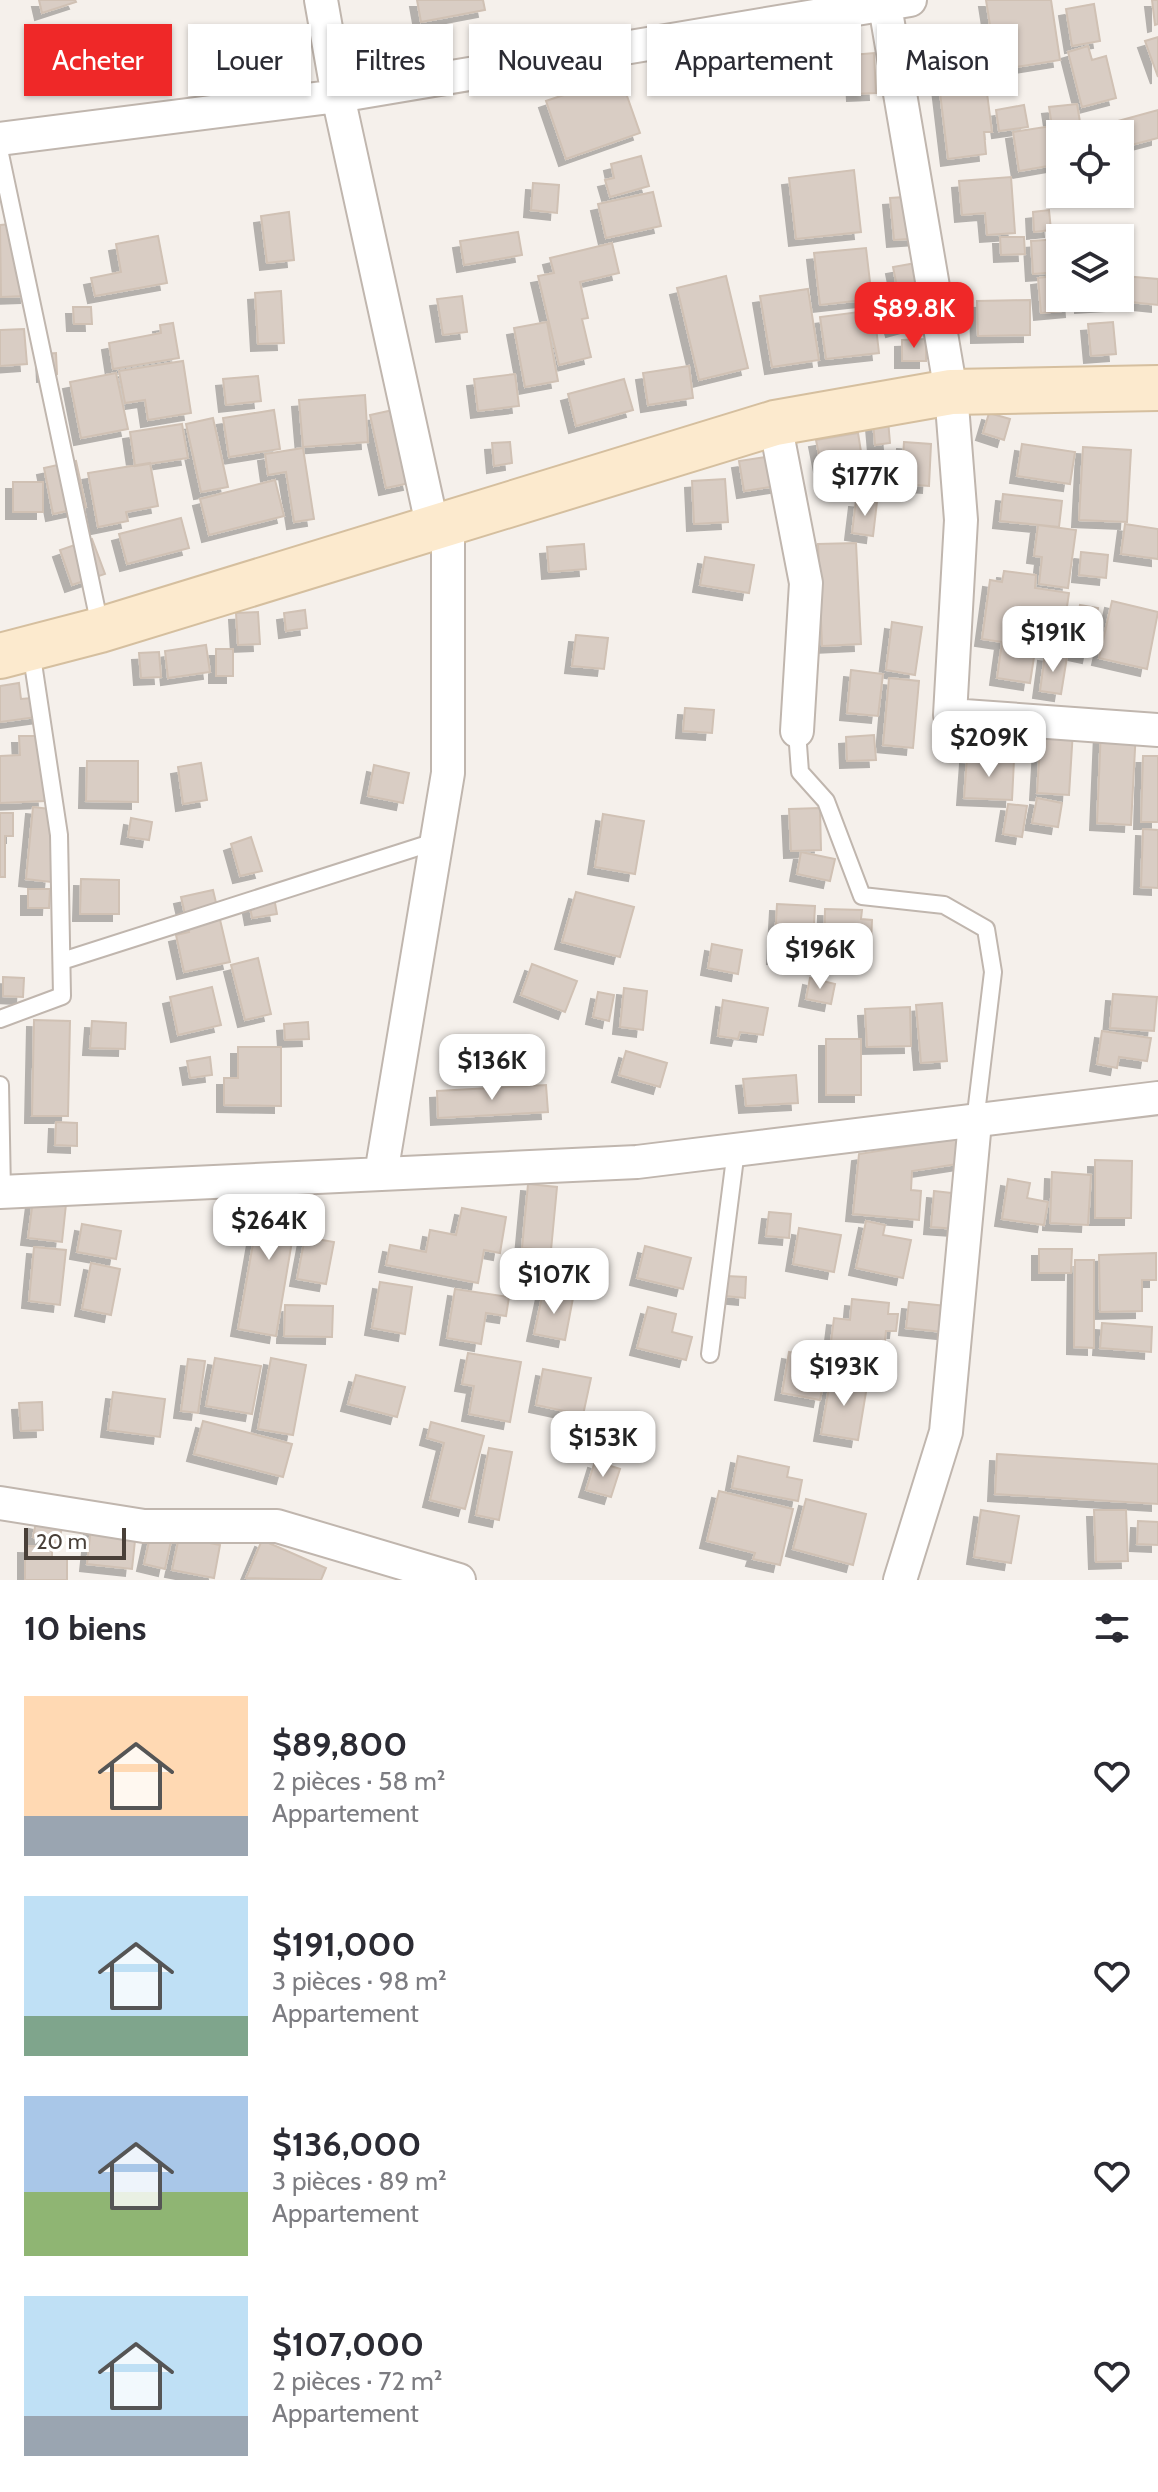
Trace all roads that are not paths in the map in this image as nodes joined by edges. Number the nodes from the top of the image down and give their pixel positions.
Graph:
1 (321, 0) edge
2 (893, 2) edge
3 (327, 34) edge
4 (453, 77) edge
5 (338, 96) joint
6 (0, 139) edge
7 (0, 154) edge
8 (1158, 388) edge
9 (951, 392) junction
10 (775, 423) junction
11 (441, 527) junction
12 (100, 630) junction
13 (15, 652) edge
14 (1158, 730) edge
15 (797, 731) joint
16 (437, 841) junction
17 (62, 961) junction
18 (0, 1019) edge
19 (0, 1085) edge
20 (1158, 1098) edge
21 (975, 1122) junction
22 (736, 1150) junction
23 (381, 1174) junction
24 (1, 1192) edge
25 (710, 1354) dead end
26 (0, 1503) edge
27 (459, 1580) edge
28 (900, 1580) edge

1 - 3 street
2 - 4 street
2 - 9 street
5 - 6 street
5 - 11 street
7 - 12 lane
8 - 9 street
9 - 10 street
9 - 14 street
10 - 11 street
10 - 15 street
11 - 12 street
11 - 16 street
12 - 13 street
13 - 17 lane
15 - 21 lane
16 - 17 lane
16 - 23 street
17 - 18 lane
19 - 24 lane
20 - 21 street
21 - 22 street
21 - 28 street
22 - 23 street
22 - 25 lane
23 - 24 street
26 - 27 street

